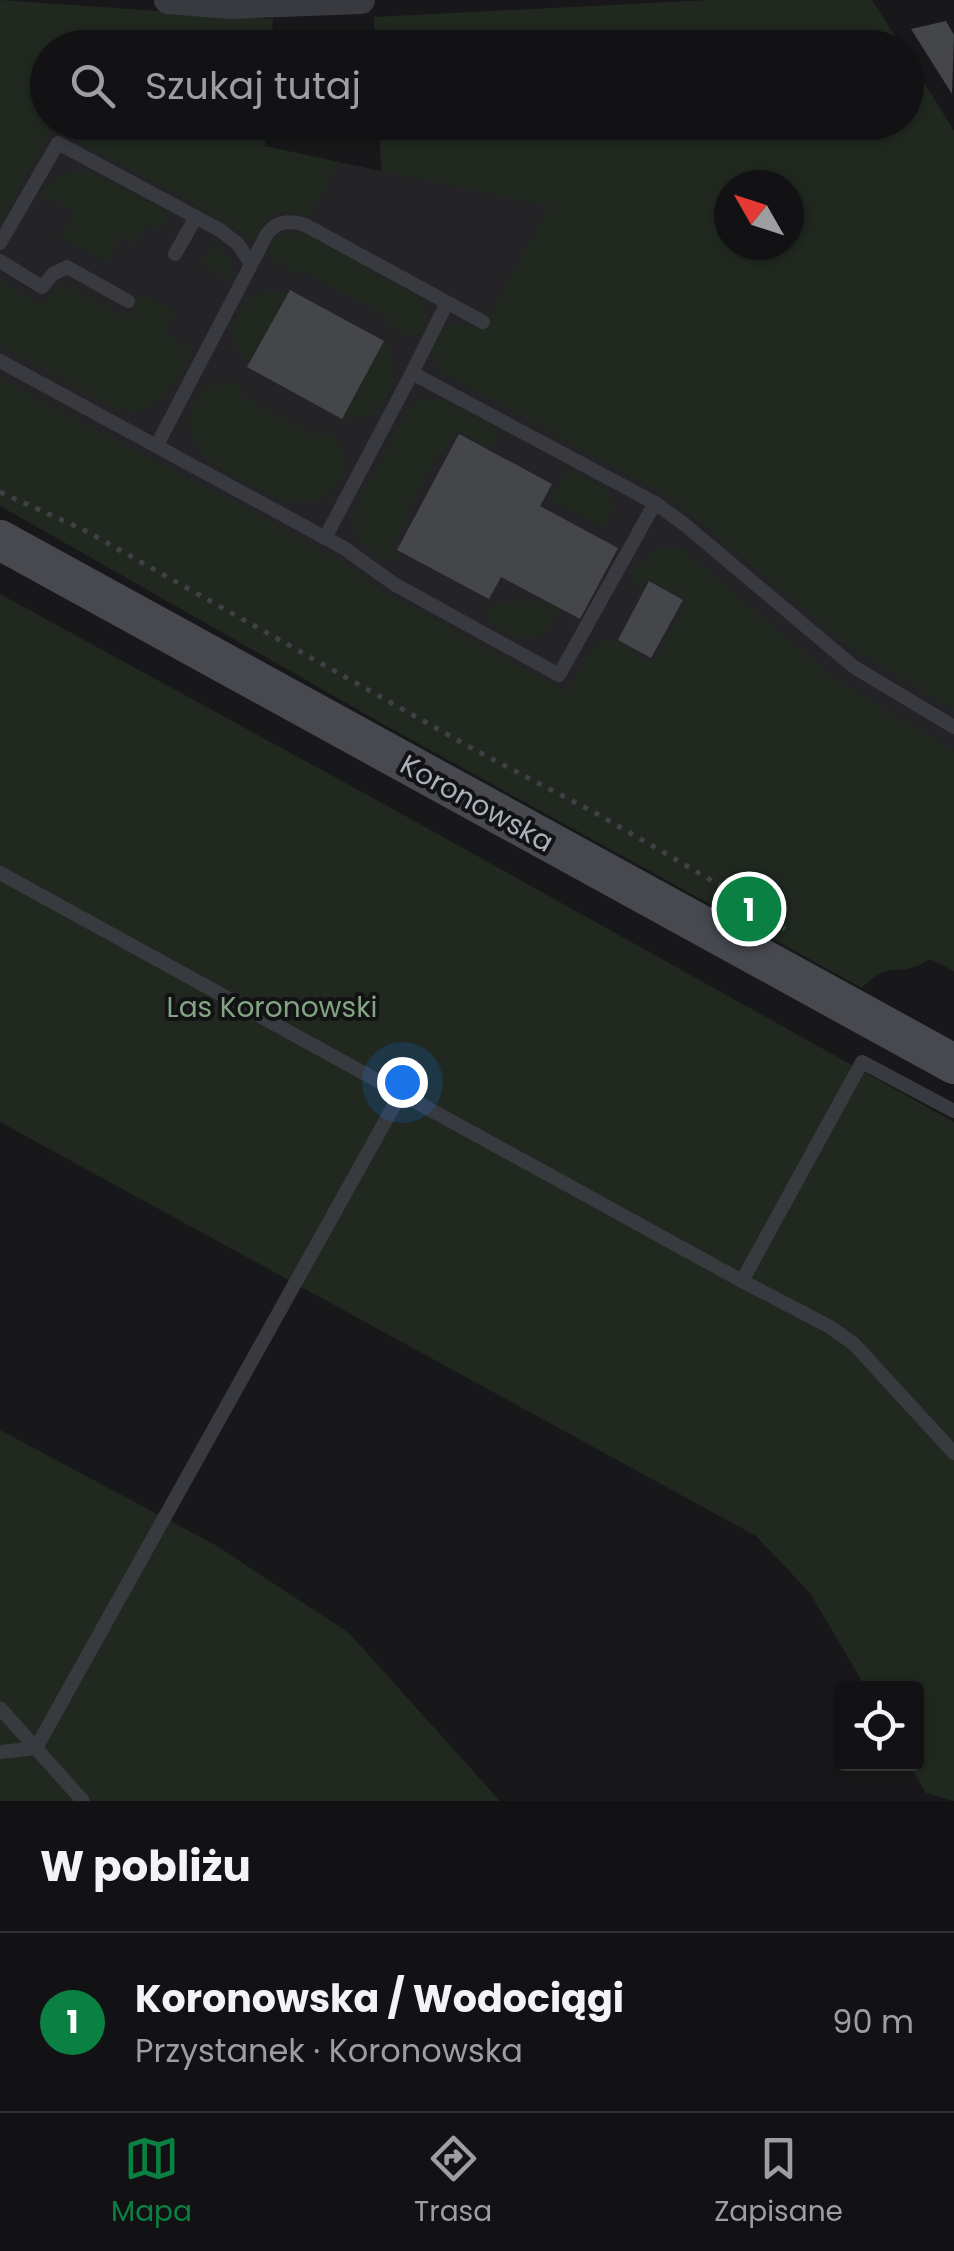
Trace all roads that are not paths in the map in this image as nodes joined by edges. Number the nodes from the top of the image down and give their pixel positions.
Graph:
1 (168, 0) edge
2 (361, 0) edge
3 (196, 217) junction
4 (0, 243) edge
5 (175, 254) dead end
6 (0, 261) edge
7 (252, 264) junction
8 (128, 301) dead end
9 (447, 302) junction
10 (483, 322) dead end
11 (0, 360) edge
12 (412, 373) junction
13 (156, 446) junction
14 (655, 504) junction
15 (325, 538) junction
16 (0, 540) edge
17 (954, 727) edge
18 (0, 873) edge
19 (954, 1064) edge
20 (400, 1095) junction
21 (954, 1111) edge
22 (742, 1281) junction
23 (954, 1453) edge
24 (0, 1708) edge
25 (36, 1748) junction
26 (0, 1752) edge
27 (83, 1801) edge

1 - 2 street
3 - 4 lane
3 - 5 lane
3 - 7 lane
6 - 8 lane
7 - 9 lane
7 - 13 lane
9 - 10 lane
9 - 12 lane
11 - 13 lane
12 - 14 lane
12 - 15 lane
13 - 15 lane
14 - 15 lane
14 - 17 lane
16 - 19 main road, Koronowska
18 - 20 lane
20 - 22 lane
20 - 25 lane
21 - 22 lane
22 - 23 lane
24 - 25 lane
25 - 26 lane
25 - 27 lane

